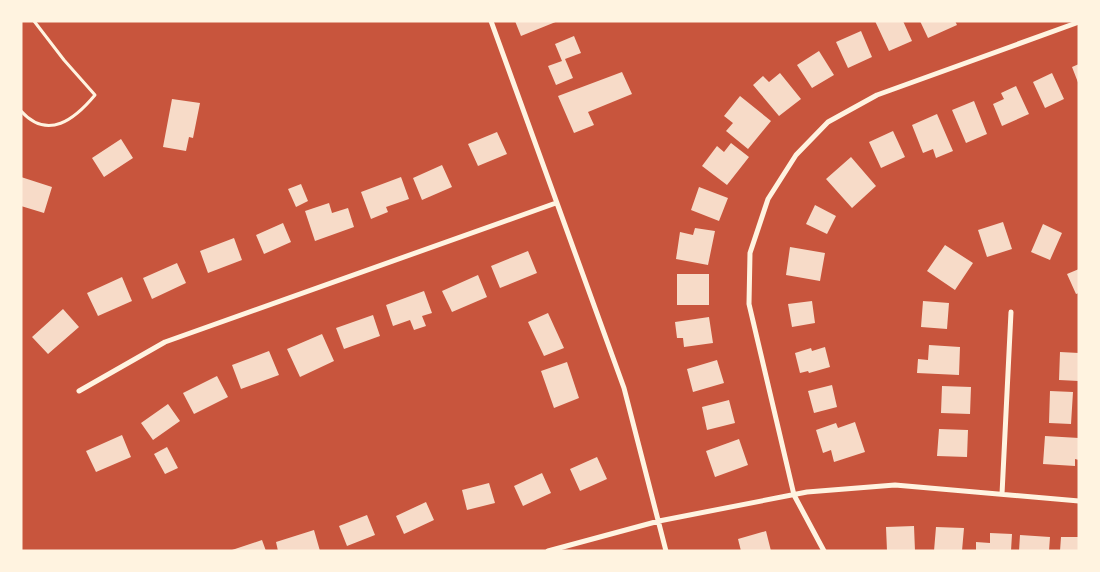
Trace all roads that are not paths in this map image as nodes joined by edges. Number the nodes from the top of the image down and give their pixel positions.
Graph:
1 (34, 21) edge
2 (491, 21) edge
3 (1079, 22) edge
4 (21, 111) edge
5 (556, 204) junction
6 (1011, 312) dead end
7 (79, 390) dead end
8 (1002, 494) junction
9 (794, 495) junction
10 (1079, 501) edge
11 (659, 521) junction
12 (548, 551) edge
13 (666, 551) edge
14 (824, 551) edge

1 - 4 lane
2 - 5 street
3 - 9 street
5 - 7 street
5 - 11 street
6 - 8 street
8 - 9 street
8 - 10 street
9 - 11 street
9 - 14 street
11 - 12 street
11 - 13 street

